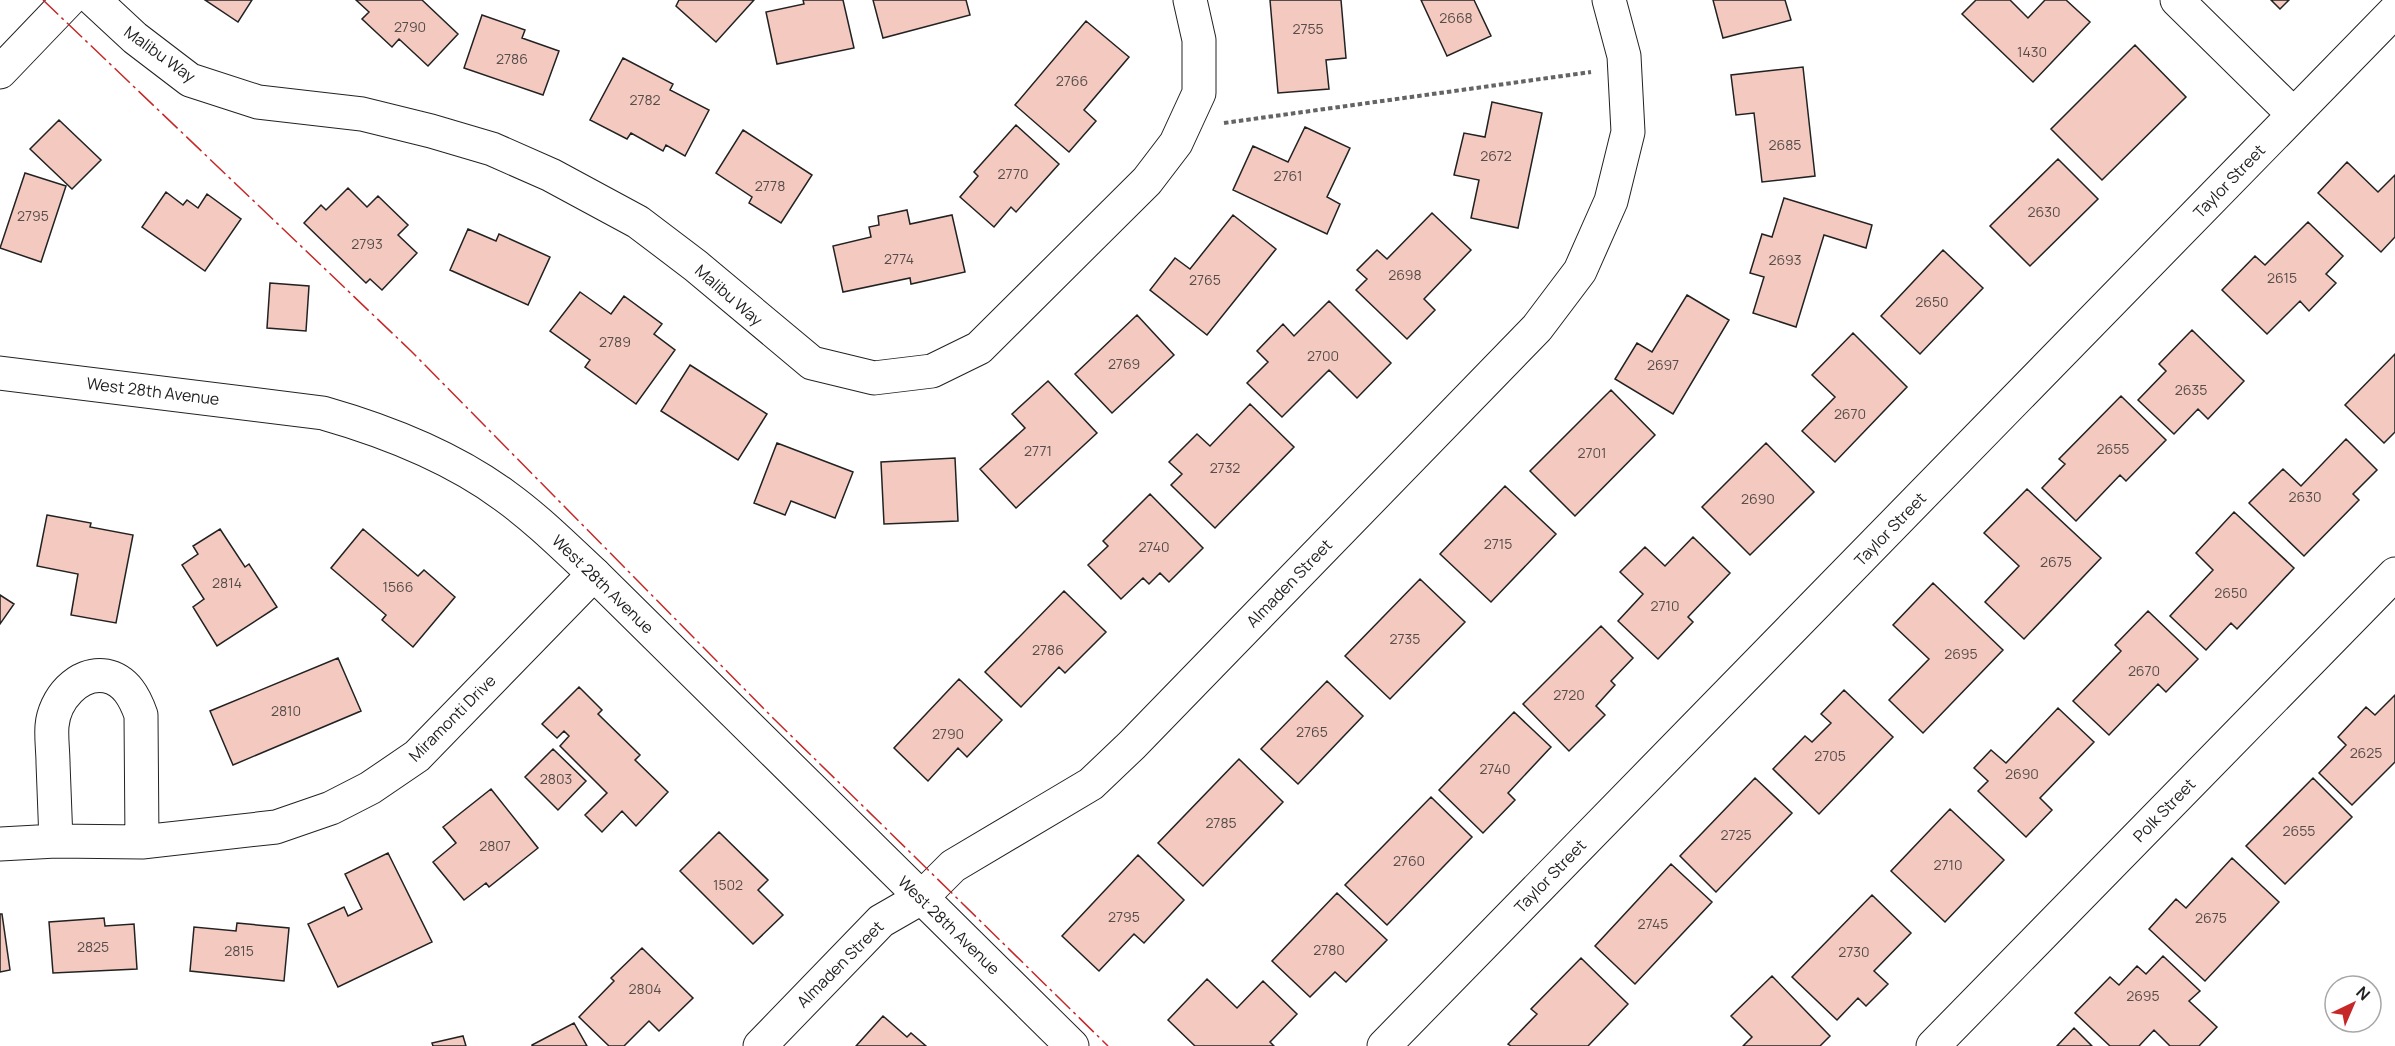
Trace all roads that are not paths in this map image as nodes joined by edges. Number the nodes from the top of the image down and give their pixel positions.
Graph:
1 (69, 0) edge
2 (94, 0) edge
3 (1190, 0) edge
4 (1609, 0) edge
5 (2177, 0) edge
6 (2395, 11) edge
7 (0, 72) edge
8 (2293, 114) junction
9 (0, 373) edge
10 (594, 574) junction
11 (2395, 574) edge
12 (56, 841) junction
13 (142, 842) junction
14 (0, 844) edge
15 (921, 898) junction
16 (760, 1046) edge
17 (1072, 1046) edge
18 (1384, 1046) edge
19 (1933, 1046) edge

1 - 7 street
2 - 3 street, Malibu Way
4 - 15 street, Almaden Street
5 - 8 street
6 - 8 street, Taylor Street
8 - 18 street, Taylor Street
9 - 10 street, West 28th Avenue
10 - 13 street, Miramonti Drive
10 - 15 street, West 28th Avenue
11 - 19 street, Polk Street
12 - 13 street, Miramonti Drive
12 - 13 street
12 - 14 street, Miramonti Drive
15 - 16 street, Almaden Street
15 - 17 street, West 28th Avenue

